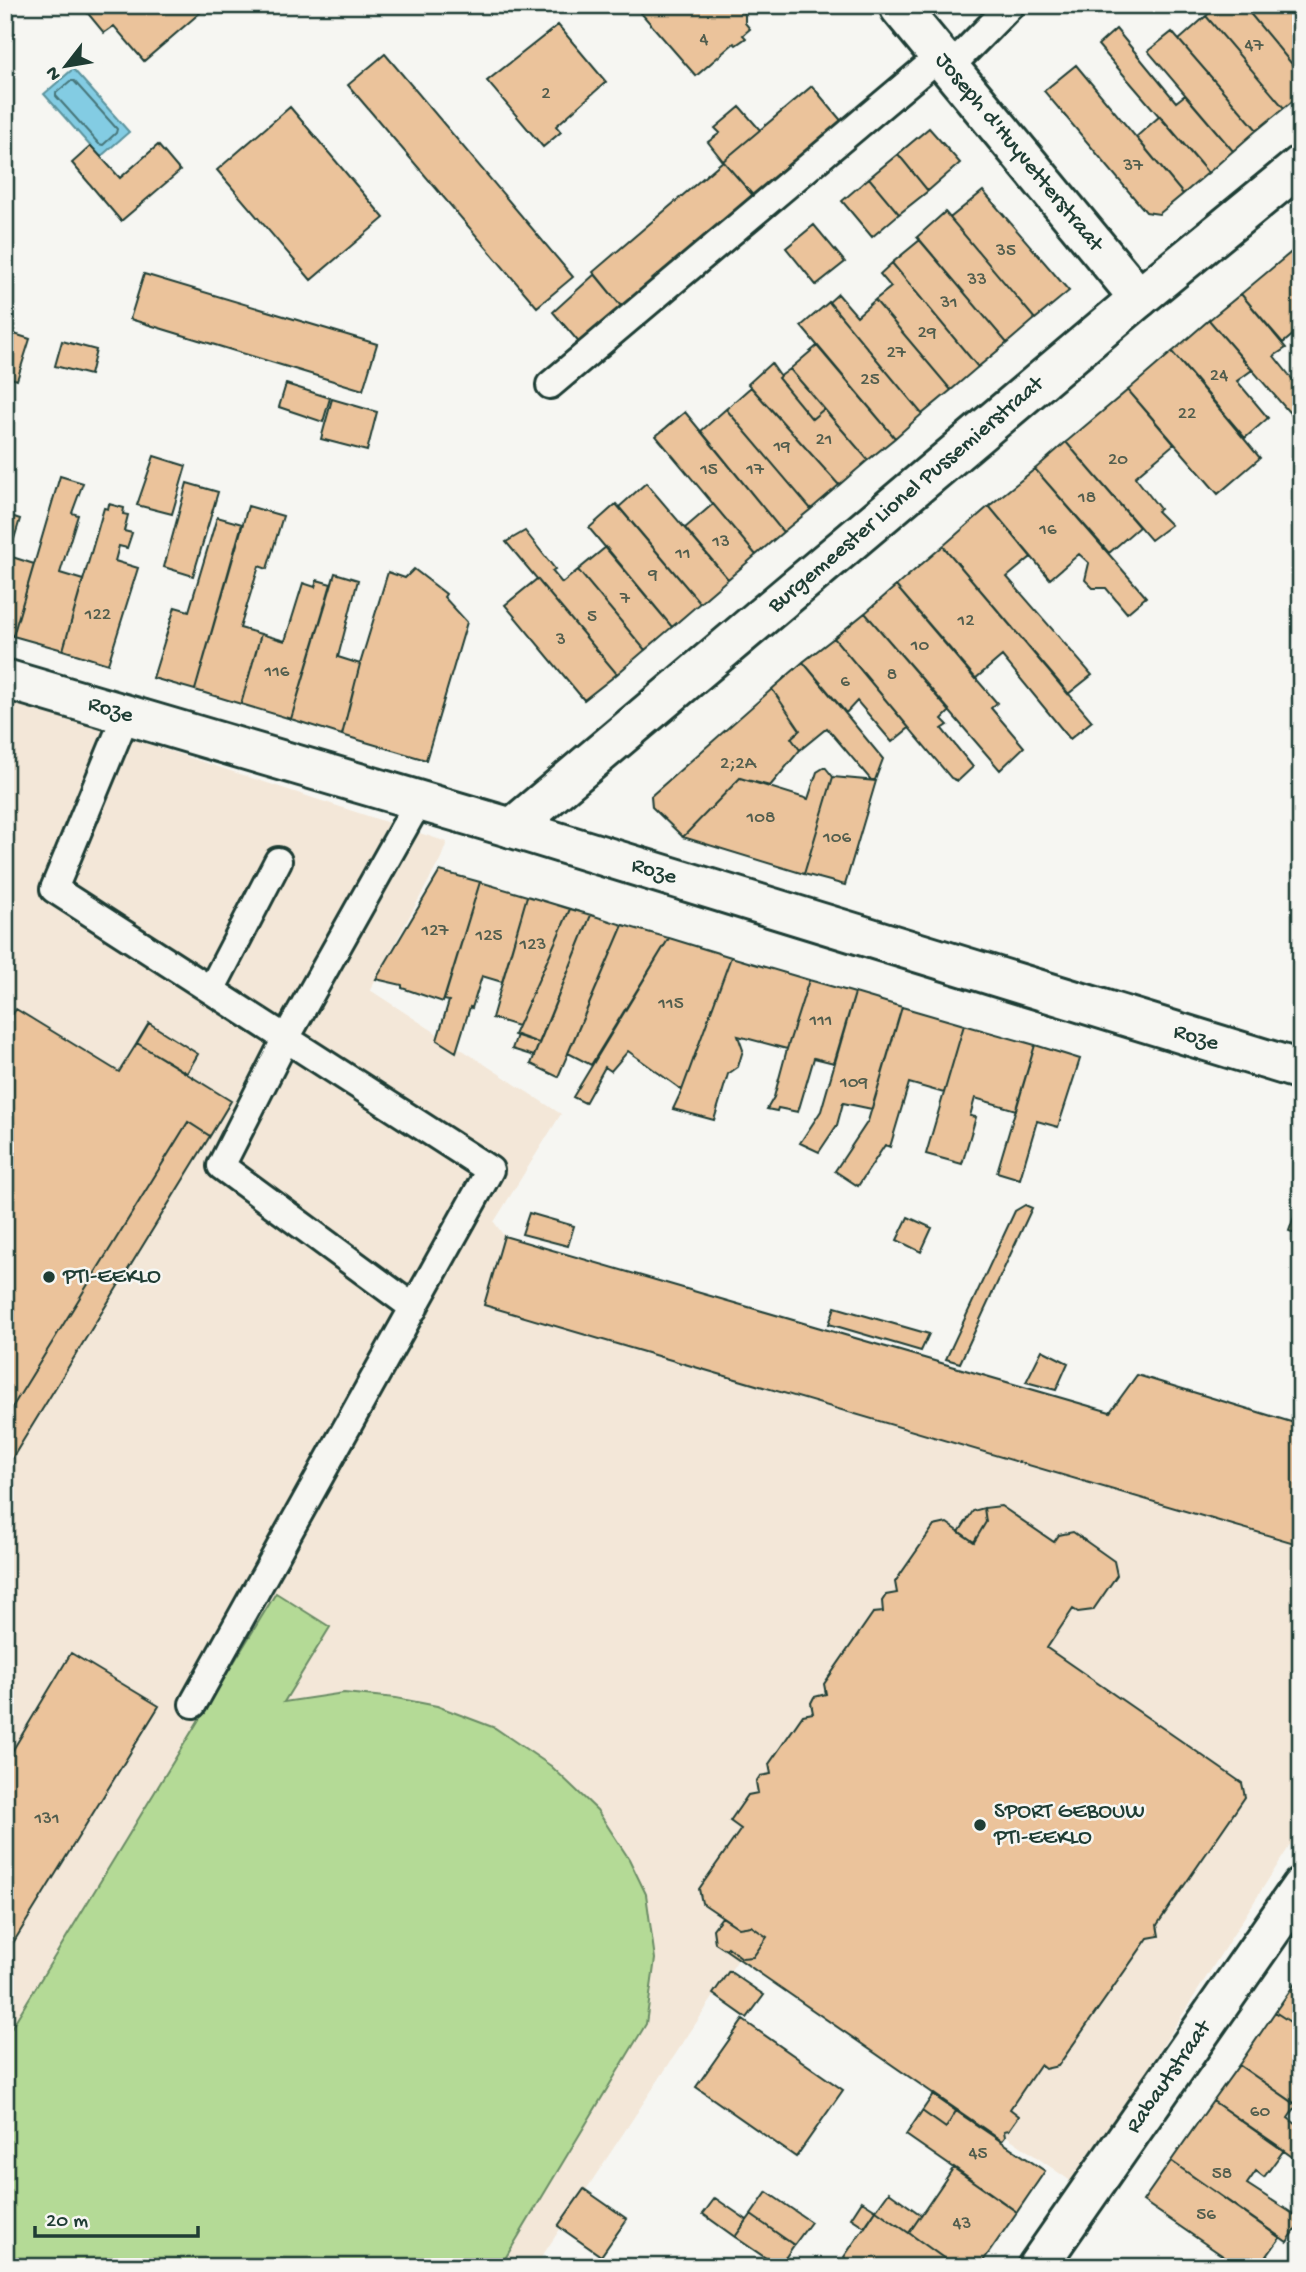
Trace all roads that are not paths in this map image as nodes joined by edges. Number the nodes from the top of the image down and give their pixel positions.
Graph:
1 (1011, 5) edge
2 (893, 6) edge
3 (944, 62) junction
4 (1301, 165) edge
5 (1139, 298) junction
6 (550, 385) dead end
7 (5, 679) edge
8 (126, 715) junction
9 (419, 801) junction
10 (512, 828) junction
11 (278, 861) dead end
12 (211, 990) junction
13 (286, 1038) junction
14 (1301, 1070) edge
15 (414, 1308) junction
16 (193, 1704) dead end
17 (1301, 1887) edge
18 (1037, 2267) edge

1 - 3 lane
2 - 3 street, Joseph d'Huyvetterstraat
3 - 5 street, Joseph d'Huyvetterstraat
3 - 6 lane
4 - 5 street, Burgemeester Lionel Pussemierstraat
5 - 10 street, Burgemeester Lionel Pussemierstraat
7 - 8 street, Roze
8 - 9 street, Roze
8 - 12 lane
9 - 10 street, Roze
9 - 13 lane
10 - 14 street, Roze
11 - 12 lane
12 - 13 lane
13 - 15 lane
13 - 15 lane
15 - 16 lane
17 - 18 street, Rabautstraat

